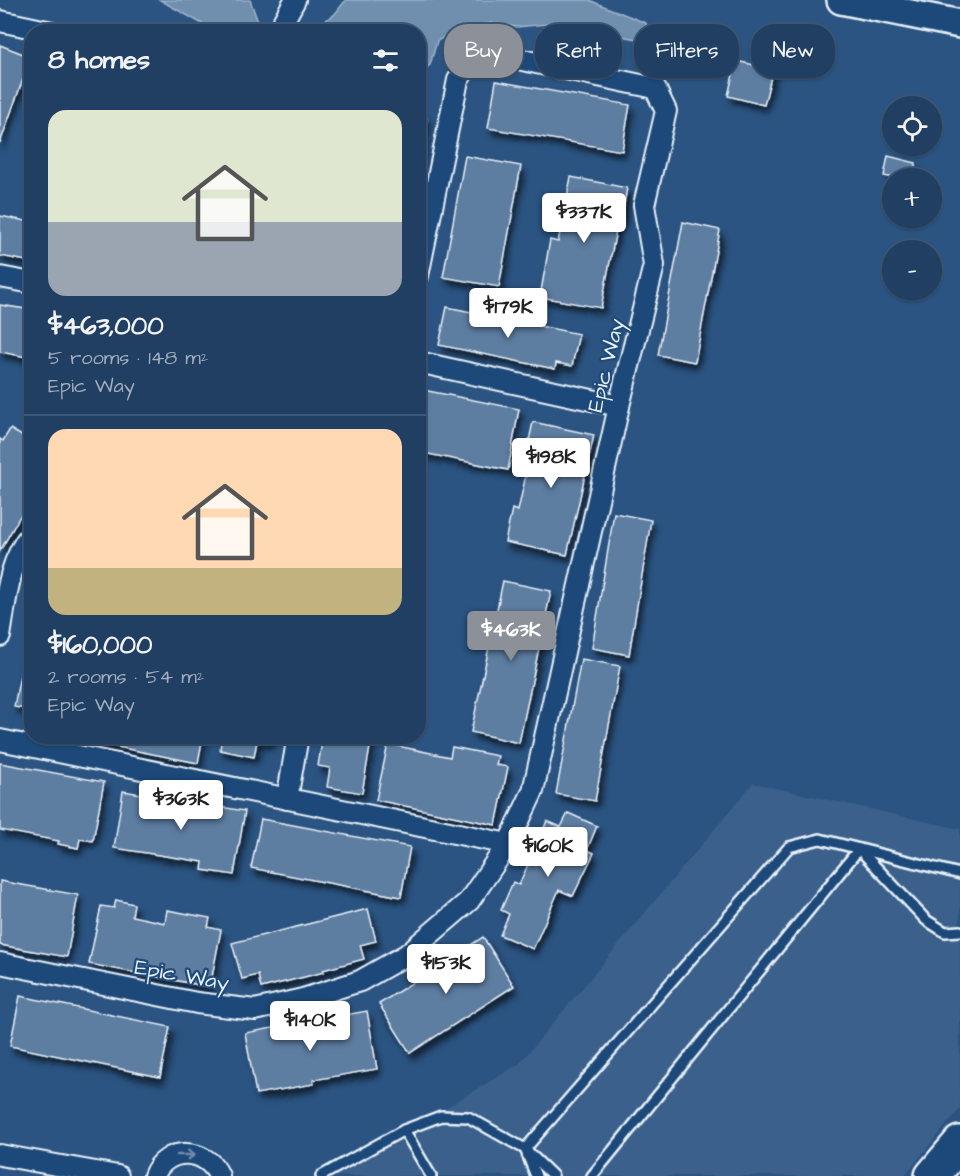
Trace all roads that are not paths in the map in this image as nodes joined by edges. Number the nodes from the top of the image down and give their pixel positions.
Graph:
1 (279, 0) edge
2 (295, 0) edge
3 (841, 0) edge
4 (0, 21) edge
5 (283, 24) edge
6 (284, 24) edge
7 (960, 24) edge
8 (24, 26) edge
9 (426, 237) edge
10 (0, 277) edge
11 (24, 282) edge
12 (426, 364) edge
13 (619, 406) junction
14 (24, 541) edge
15 (0, 636) edge
16 (0, 740) edge
17 (297, 744) edge
18 (287, 799) junction
19 (508, 844) junction
20 (859, 849) junction
21 (960, 874) edge
22 (960, 931) edge
23 (0, 963) edge
24 (404, 1130) junction
25 (960, 1143) edge
26 (525, 1149) junction
27 (0, 1155) edge
28 (108, 1175) edge
29 (154, 1176) edge
30 (219, 1176) edge
31 (321, 1176) edge
32 (431, 1176) edge
33 (536, 1176) edge
34 (553, 1176) edge
35 (592, 1176) edge
36 (932, 1176) edge

1 - 5 street
2 - 6 street
3 - 7 street
4 - 8 street
9 - 13 street, Epic Way
10 - 11 street
12 - 13 street
13 - 19 street, Epic Way
14 - 15 street
16 - 18 street
17 - 18 street
18 - 19 street
19 - 23 street, Epic Way
20 - 21 lane
20 - 22 lane
20 - 26 lane
20 - 35 lane
24 - 26 lane
24 - 31 lane
24 - 32 lane
25 - 36 highway
26 - 33 lane
26 - 34 lane
27 - 28 street
29 -> 30 street

